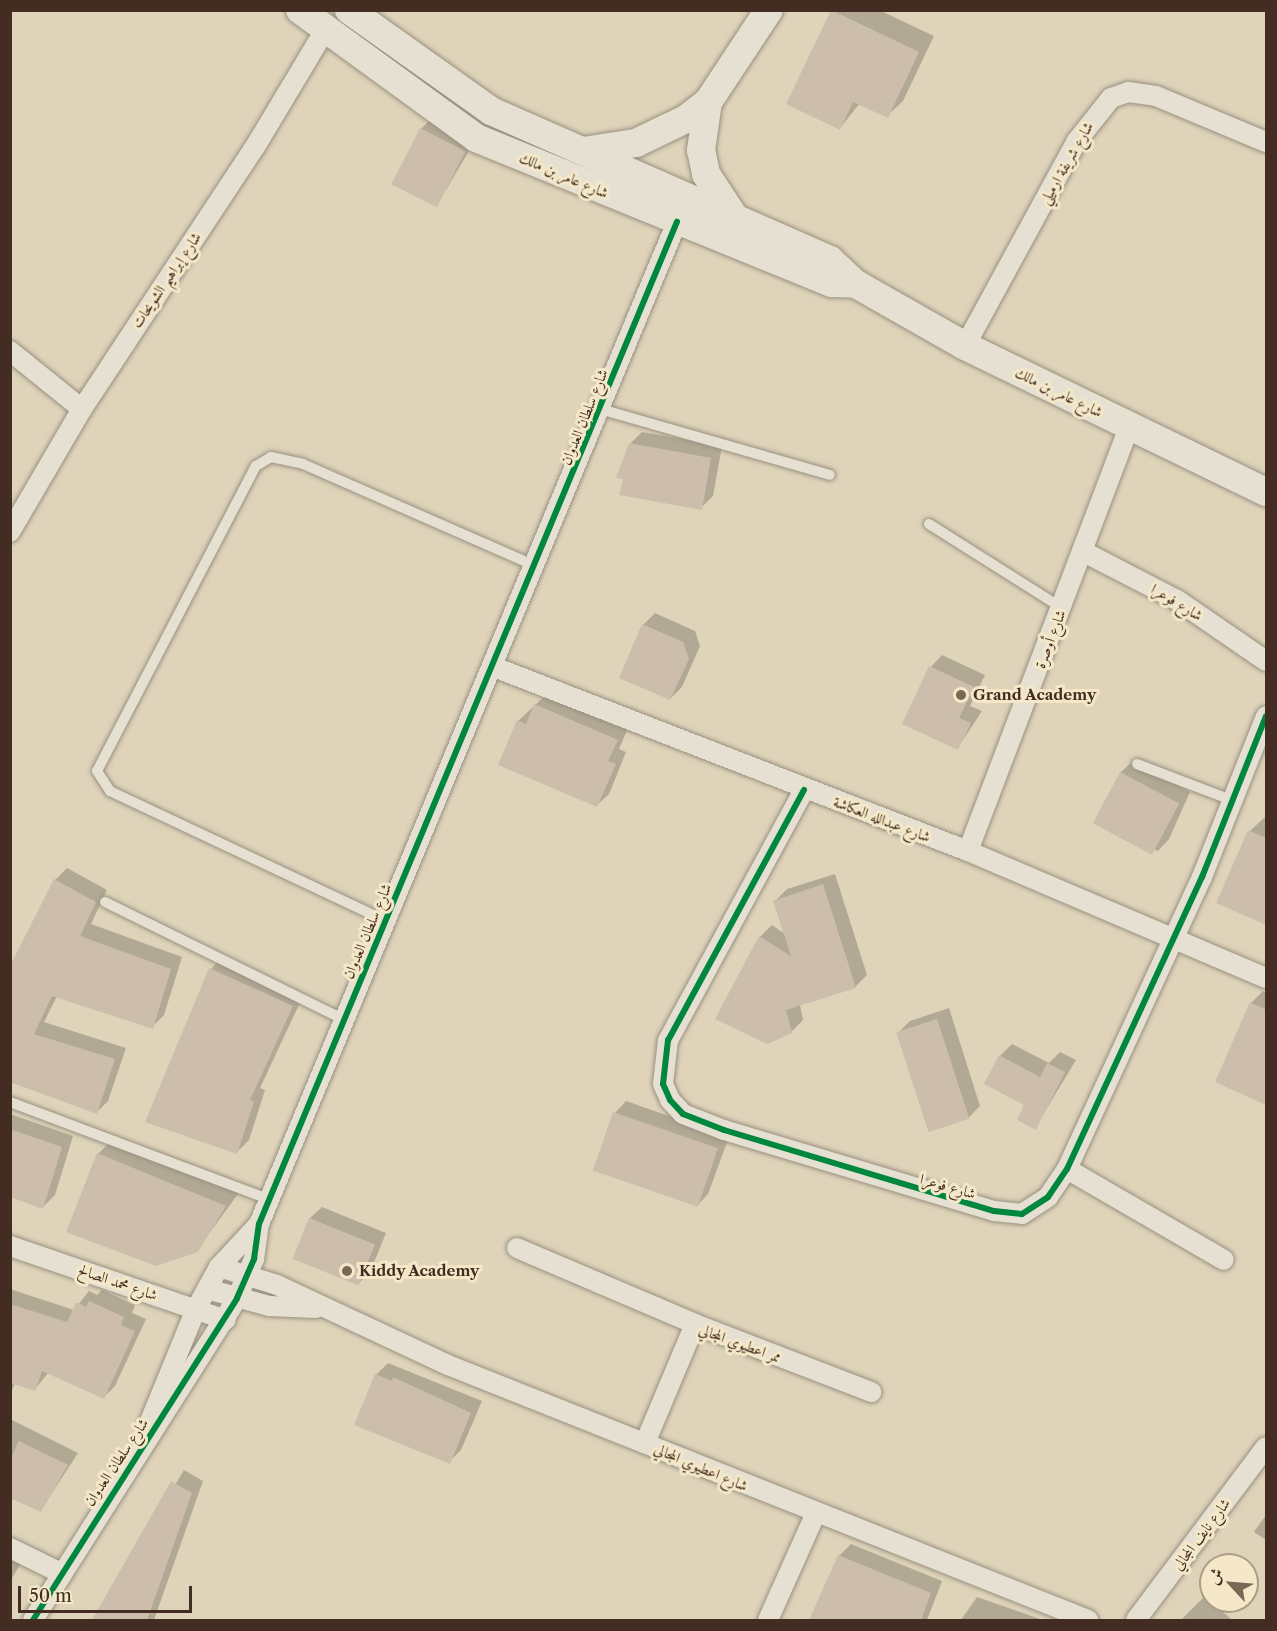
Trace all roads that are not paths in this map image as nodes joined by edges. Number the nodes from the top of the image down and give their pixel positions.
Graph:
1 (300, 10) edge
2 (349, 10) edge
3 (769, 10) edge
4 (332, 20) edge
5 (708, 102) junction
6 (1266, 142) edge
7 (582, 151) junction
8 (734, 215) junction
9 (676, 222) junction
10 (856, 284) junction
11 (965, 346) junction
12 (10, 351) edge
13 (82, 409) junction
14 (600, 409) junction
15 (1130, 425) junction
16 (830, 475) dead end
17 (1266, 492) edge
18 (930, 524) dead end
19 (10, 532) edge
20 (1082, 552) junction
21 (535, 566) junction
22 (1062, 608) junction
23 (1266, 661) edge
24 (494, 667) junction
25 (1266, 716) edge
26 (1137, 764) dead end
27 (804, 790) junction
28 (1234, 801) junction
29 (968, 851) junction
30 (105, 902) dead end
31 (384, 920) junction
32 (1171, 940) junction
33 (1266, 978) edge
34 (343, 1019) junction
35 (10, 1102) edge
36 (1067, 1169) junction
37 (271, 1200) junction
38 (259, 1224) junction
39 (10, 1246) edge
40 (517, 1248) dead end
41 (1224, 1260) dead end
42 (219, 1267) junction
43 (248, 1274) junction
44 (207, 1289) junction
45 (237, 1298) junction
46 (316, 1308) junction
47 (196, 1309) junction
48 (226, 1320) junction
49 (695, 1324) junction
50 (871, 1392) dead end
51 (146, 1434) junction
52 (645, 1443) junction
53 (1266, 1447) edge
54 (815, 1515) junction
55 (10, 1548) edge
56 (59, 1572) junction
57 (33, 1620) edge
58 (768, 1620) edge
59 (1088, 1620) edge
60 (1136, 1620) edge

1 - 4 street, شارع عامر بن مالك
2 - 7 street, شارع عامر بن مالك
3 - 5 street
4 - 9 street, شارع عامر بن مالك
4 - 13 street, شارع إبراهيم الشويحات
5 - 7 street
5 - 8 street
6 - 11 street, شارع شريفة ارميلي
7 - 8 street, شارع عامر بن مالك
8 - 10 street, شارع عامر بن مالك
9 - 10 street, شارع عامر بن مالك
9 - 14 street, شارع سلطان العدوان
10 - 11 street, شارع عامر بن مالك
11 - 15 street, شارع عامر بن مالك
12 - 13 street
13 - 19 street, شارع إبراهيم الشويحات
14 - 16 lane
14 - 21 street, شارع سلطان العدوان
15 - 17 street, شارع عامر بن مالك
15 - 20 street, شارع أوصرة
18 - 22 lane
20 - 22 street, شارع أوصرة
20 - 23 street, شارع فوعرا
21 - 24 street, شارع سلطان العدوان
21 - 31 lane
22 - 29 street, شارع أوصرة
24 - 27 street, شارع عبدالله العكاشة
24 - 31 street, شارع سلطان العدوان
25 - 28 street, شارع فوعرا
26 - 28 lane
27 - 29 street, شارع عبدالله العكاشة
27 - 36 street, شارع فوعرا
28 - 32 street, شارع فوعرا
29 - 32 street, شارع عبدالله العكاشة
30 - 34 lane
31 - 34 street, شارع سلطان العدوان
32 - 33 street, شارع عبدالله العكاشة
32 - 36 street, شارع فوعرا
34 - 37 street, شارع سلطان العدوان
35 - 37 lane
36 - 41 street
37 - 38 street, شارع سلطان العدوان
38 - 42 street, شارع سلطان العدوان
38 - 43 street, شارع سلطان العدوان
39 - 47 street, شارع محمد الصالح
40 - 49 street
42 - 43 street, شارع اعطيوي المجالي
42 - 44 street, شارع سلطان العدوان
43 - 45 street, شارع سلطان العدوان
43 - 46 street, شارع اعطيوي المجالي
44 - 45 street, شارع اعطيوي المجالي
44 - 47 street, شارع سلطان العدوان
45 - 46 street, شارع اعطيوي المجالي
45 - 48 street, شارع سلطان العدوان
46 - 52 street, شارع اعطيوي المجالي
47 - 48 street, شارع محمد الصالح
47 - 51 street, شارع سلطان العدوان
48 - 51 street, شارع سلطان العدوان
49 - 50 street, ممر اعطيوي المجالي
49 - 52 street, ممر اعطيوي المجالي
51 - 56 street, شارع سلطان العدوان
52 - 54 street, شارع اعطيوي المجالي
53 - 60 street, شارع نايف المجالي
54 - 58 street
54 - 59 street, شارع اعطيوي المجالي
55 - 56 street
56 - 57 street, شارع سلطان العدوان

